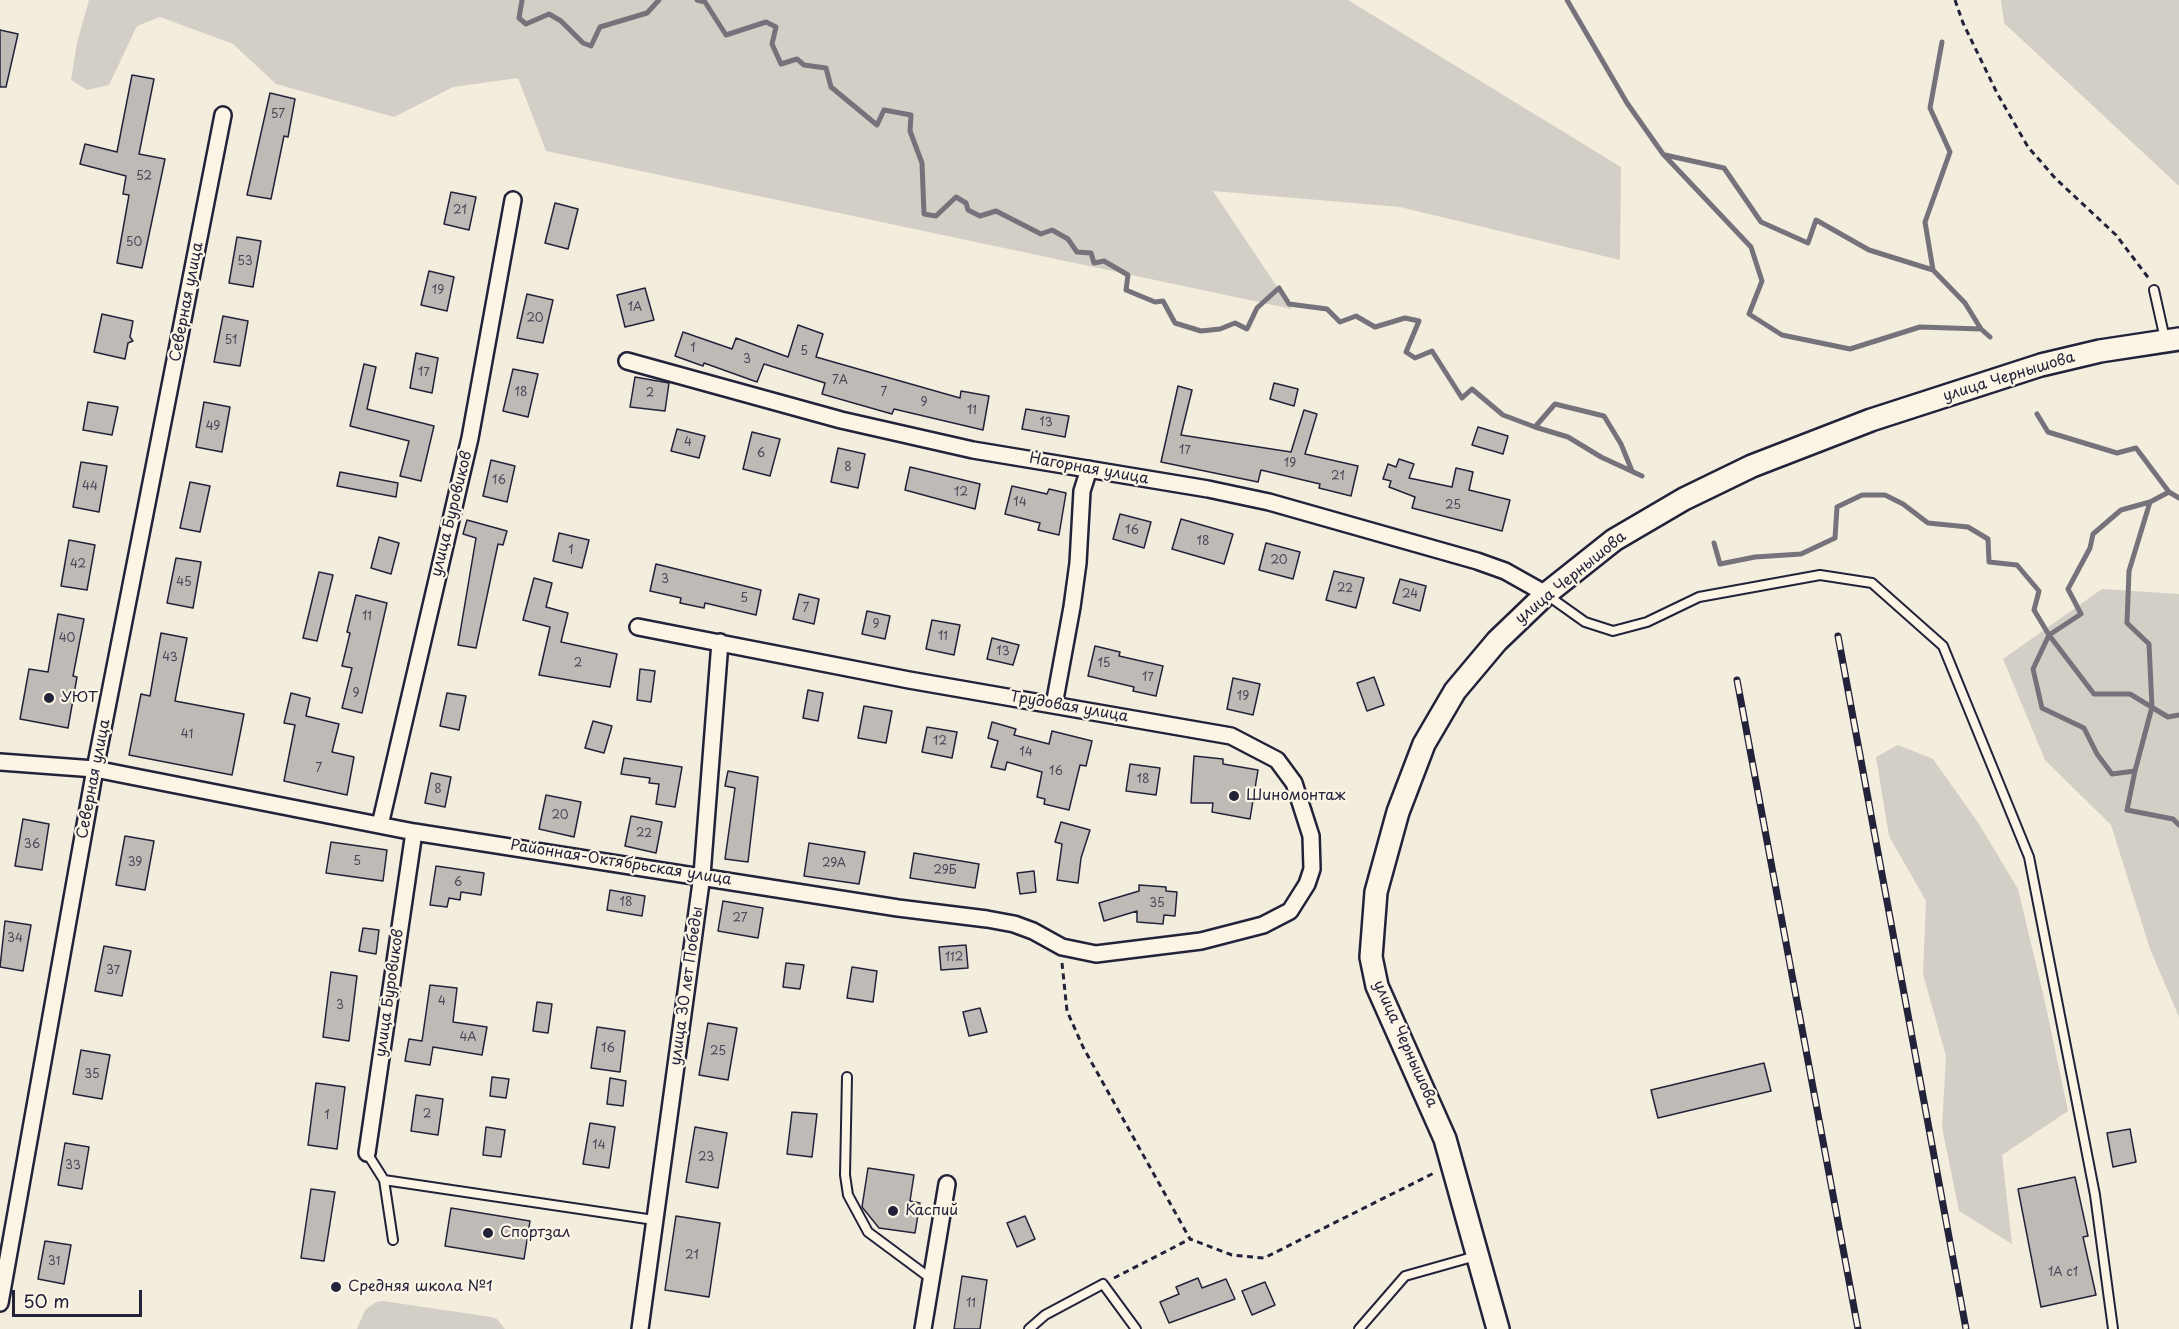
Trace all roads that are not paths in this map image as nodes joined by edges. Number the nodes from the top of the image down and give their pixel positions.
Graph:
1 (223, 115) dead end
2 (513, 200) dead end
3 (2154, 290) road end
4 (2172, 340) edge
5 (627, 362) dead end
6 (1089, 469) junction
7 (1546, 594) junction
8 (638, 627) dead end
9 (720, 642) junction
10 (1054, 705) junction
11 (0, 762) edge
12 (95, 769) junction
13 (380, 825) junction
14 (414, 832) junction
15 (702, 875) junction
16 (1238, 932) joint
17 (847, 1077) dead end
18 (367, 1154) joint
19 (384, 1180) junction
20 (947, 1184) dead end
21 (654, 1220) junction
22 (393, 1240) dead end
23 (1478, 1256) junction
24 (930, 1278) junction
25 (0, 1303) edge
26 (640, 1329) edge
27 (923, 1329) edge
28 (1029, 1329) edge
29 (1136, 1329) edge
30 (1359, 1329) edge
31 (1498, 1329) edge
32 (2113, 1329) edge

1 - 12 street, Северная улица
2 - 13 street, улица Буровиков
3 - 4 lane
4 - 7 main road, улица Чернышова
5 - 6 street, Нагорная улица
6 - 7 street, Нагорная улица
6 - 10 street
7 - 23 main road, улица Чернышова
7 - 32 lane
8 - 9 street, Трудовая улица
9 - 10 street, Трудовая улица
9 - 15 street, улица 30 лет Победы
10 - 16 street, Трудовая улица
11 - 12 street, Районная-Октябрьская улица
12 - 13 street, Районная-Октябрьская улица
12 - 25 street, Северная улица
13 - 14 street, Районная-Октябрьская улица
14 - 15 street, Районная-Октябрьская улица
14 - 18 street, улица Буровиков
15 - 16 street, Районная-Октябрьская улица
15 - 21 street, улица 30 лет Победы
17 - 24 lane
18 - 19 lane
19 - 21 lane
19 - 22 lane
20 - 24 street
21 - 26 street, улица 30 лет Победы
23 - 30 lane
23 - 31 main road, улица Чернышова
24 - 27 street
28 - 29 lane

